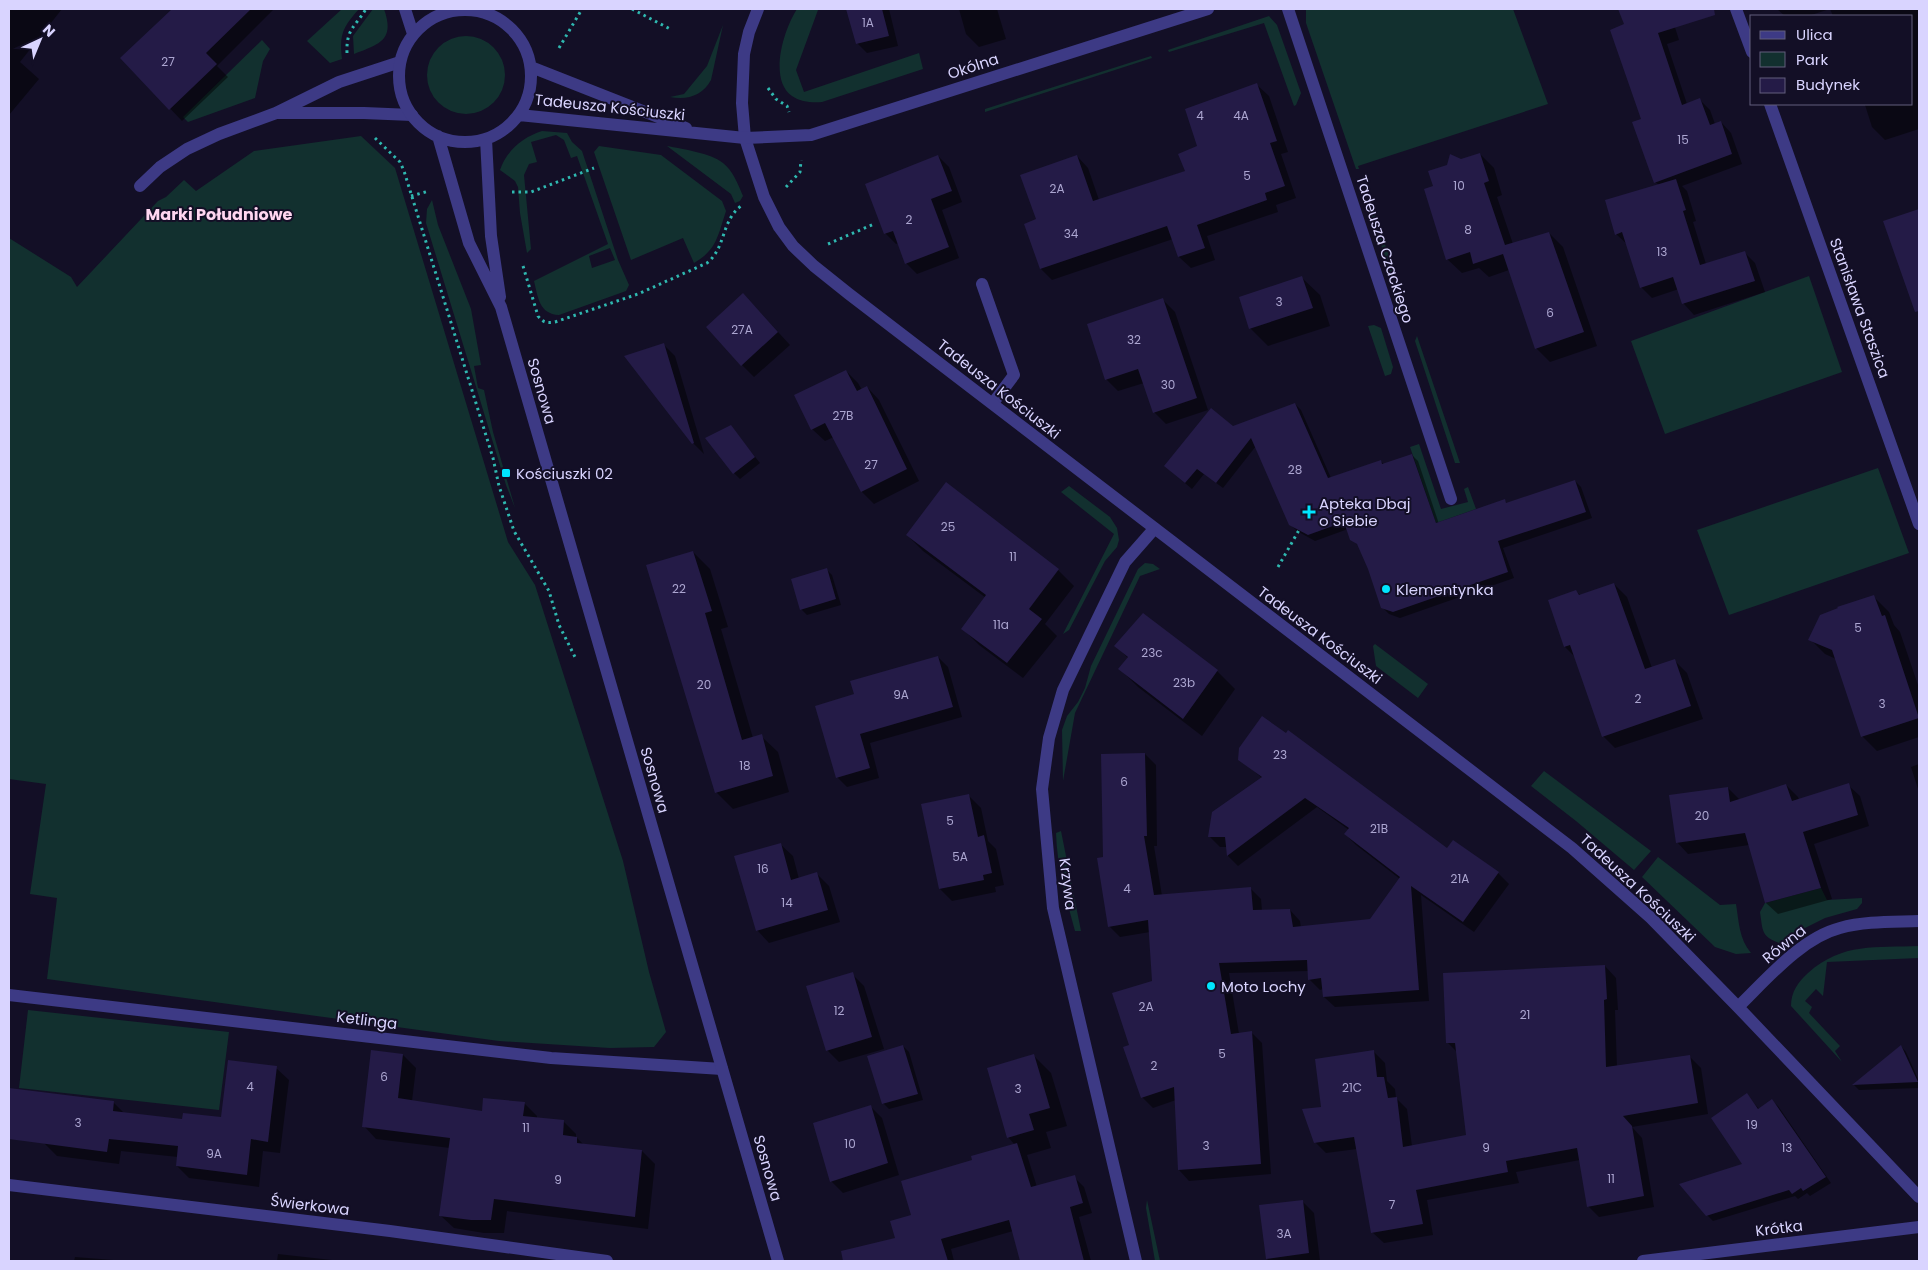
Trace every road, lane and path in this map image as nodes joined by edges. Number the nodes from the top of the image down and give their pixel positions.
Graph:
1 (366, 9) edge
2 (405, 9) edge
3 (465, 9) edge
4 (582, 9) edge
5 (632, 9) edge
6 (758, 9) edge
7 (1208, 9) edge
8 (1288, 9) edge
9 (1736, 9) edge
10 (672, 30) dead end
11 (413, 34) junction
12 (1750, 47) edge
13 (559, 48) dead end
14 (350, 61) dead end
15 (400, 62) junction
16 (531, 68) junction
17 (768, 87) dead end
18 (1770, 105) edge
19 (787, 106) dead end
20 (276, 113) junction
21 (519, 114) junction
22 (412, 115) junction
23 (698, 132) junction
24 (372, 135) dead end
25 (438, 136) junction
26 (745, 138) junction
27 (486, 139) junction
28 (801, 157) dead end
29 (594, 168) dead end
30 (140, 186) dead end
31 (784, 188) dead end
32 (434, 189) dead end
33 (512, 190) junction
34 (507, 193) dead end
35 (411, 196) junction
36 (513, 200) dead end
37 (746, 204) dead end
38 (874, 224) dead end
39 (825, 245) dead end
40 (522, 260) dead end
41 (982, 284) dead end
42 (501, 307) junction
43 (993, 403) junction
44 (1451, 500) dead end
45 (1919, 524) edge
46 (1154, 529) junction
47 (1298, 530) dead end
48 (1278, 567) dead end
49 (577, 662) dead end
50 (1919, 921) edge
51 (9, 995) edge
52 (1738, 1007) junction
53 (722, 1068) junction
54 (9, 1185) edge
55 (1919, 1197) edge
56 (1919, 1227) edge
57 (607, 1261) edge
58 (778, 1261) edge
59 (1136, 1261) edge
60 (1644, 1261) edge

1 - 14 path
2 - 11 street
3 - 11 street
3 - 16 street
4 - 13 path
5 - 10 path
6 - 26 street
7 - 26 street, Okólna
8 - 44 street, Tadeusza Czackiego
9 - 12 street
11 - 15 street
15 - 20 street
15 - 22 street
16 - 21 street
16 - 23 street, Tadeusza Kościuszki
17 - 19 path
18 - 45 street, Stanisława Staszica
20 - 22 street
20 - 30 street
21 - 23 street, Tadeusza Kościuszki
21 - 27 street
22 - 25 street
23 - 26 street, Tadeusza Kościuszki
24 - 35 path
25 - 27 street
25 - 42 street, Sosnowa
26 - 43 street, Tadeusza Kościuszki
27 - 42 street, Sosnowa
28 - 31 path
29 - 33 path
32 - 35 path
33 - 34 path
33 - 36 path
35 - 49 path
37 - 40 path
38 - 39 path
41 - 43 street
42 - 53 street, Sosnowa
43 - 46 street, Tadeusza Kościuszki
46 - 52 street, Tadeusza Kościuszki
46 - 59 street, Krzywa
47 - 48 path
50 - 52 street, Równa
51 - 53 street, Ketlinga
52 - 55 street, Tadeusza Kościuszki
53 - 58 street, Sosnowa
54 - 57 street, Świerkowa
56 - 60 street, Krótka

